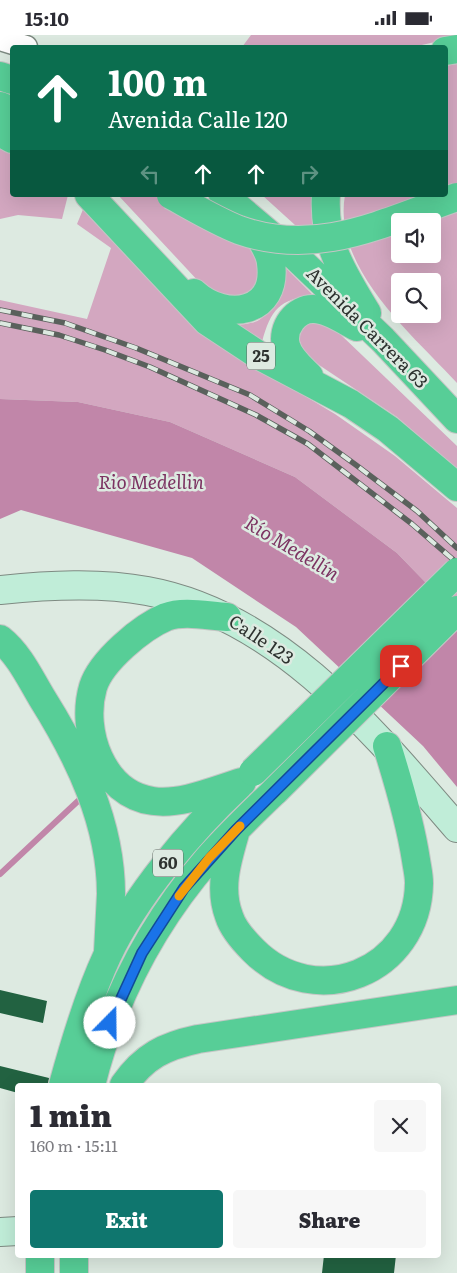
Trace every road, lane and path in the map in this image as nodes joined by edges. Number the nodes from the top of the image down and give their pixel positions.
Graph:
1 (0, 39) edge
2 (20, 45) edge
3 (91, 197) edge
4 (175, 197) edge
5 (326, 197) edge
6 (457, 197) edge
7 (232, 202) edge
8 (128, 234) junction
9 (383, 340) junction
10 (319, 387) junction
11 (457, 419) edge
12 (457, 487) edge
13 (457, 572) edge
14 (0, 590) edge
15 (457, 610) edge
16 (227, 617) junction
17 (0, 639) edge
18 (387, 746) junction
19 (247, 777) junction
20 (457, 828) edge
21 (236, 830) junction
22 (108, 955) junction
23 (457, 1001) edge
24 (64, 1083) edge
25 (92, 1083) edge
26 (126, 1083) edge
27 (15, 1231) edge
28 (0, 1232) edge
29 (40, 1258) edge
30 (74, 1258) edge
31 (40, 1273) edge
32 (74, 1273) edge

1 - 2 street
3 - 8 highway, 25
4 - 6 highway, Avenida Carrera 63, bridge
5 - 9 highway
7 - 8 highway
7 - 9 highway, Avenida Carrera 63
8 - 10 highway, 25
9 - 10 highway
9 - 11 highway, Avenida Carrera 63
10 - 12 highway, 25
13 - 19 highway, 60, bridge
14 - 16 main road, Calle 123
15 - 21 highway, 60, bridge
16 - 18 main road, Calle 123
16 - 19 highway
17 - 22 highway
18 - 20 main road, Calle 123
18 - 21 highway
19 - 22 highway, 60
21 - 25 highway, 60
22 - 24 highway, 60
23 - 26 highway
27 - 28 main road
29 - 31 highway
30 - 32 highway

